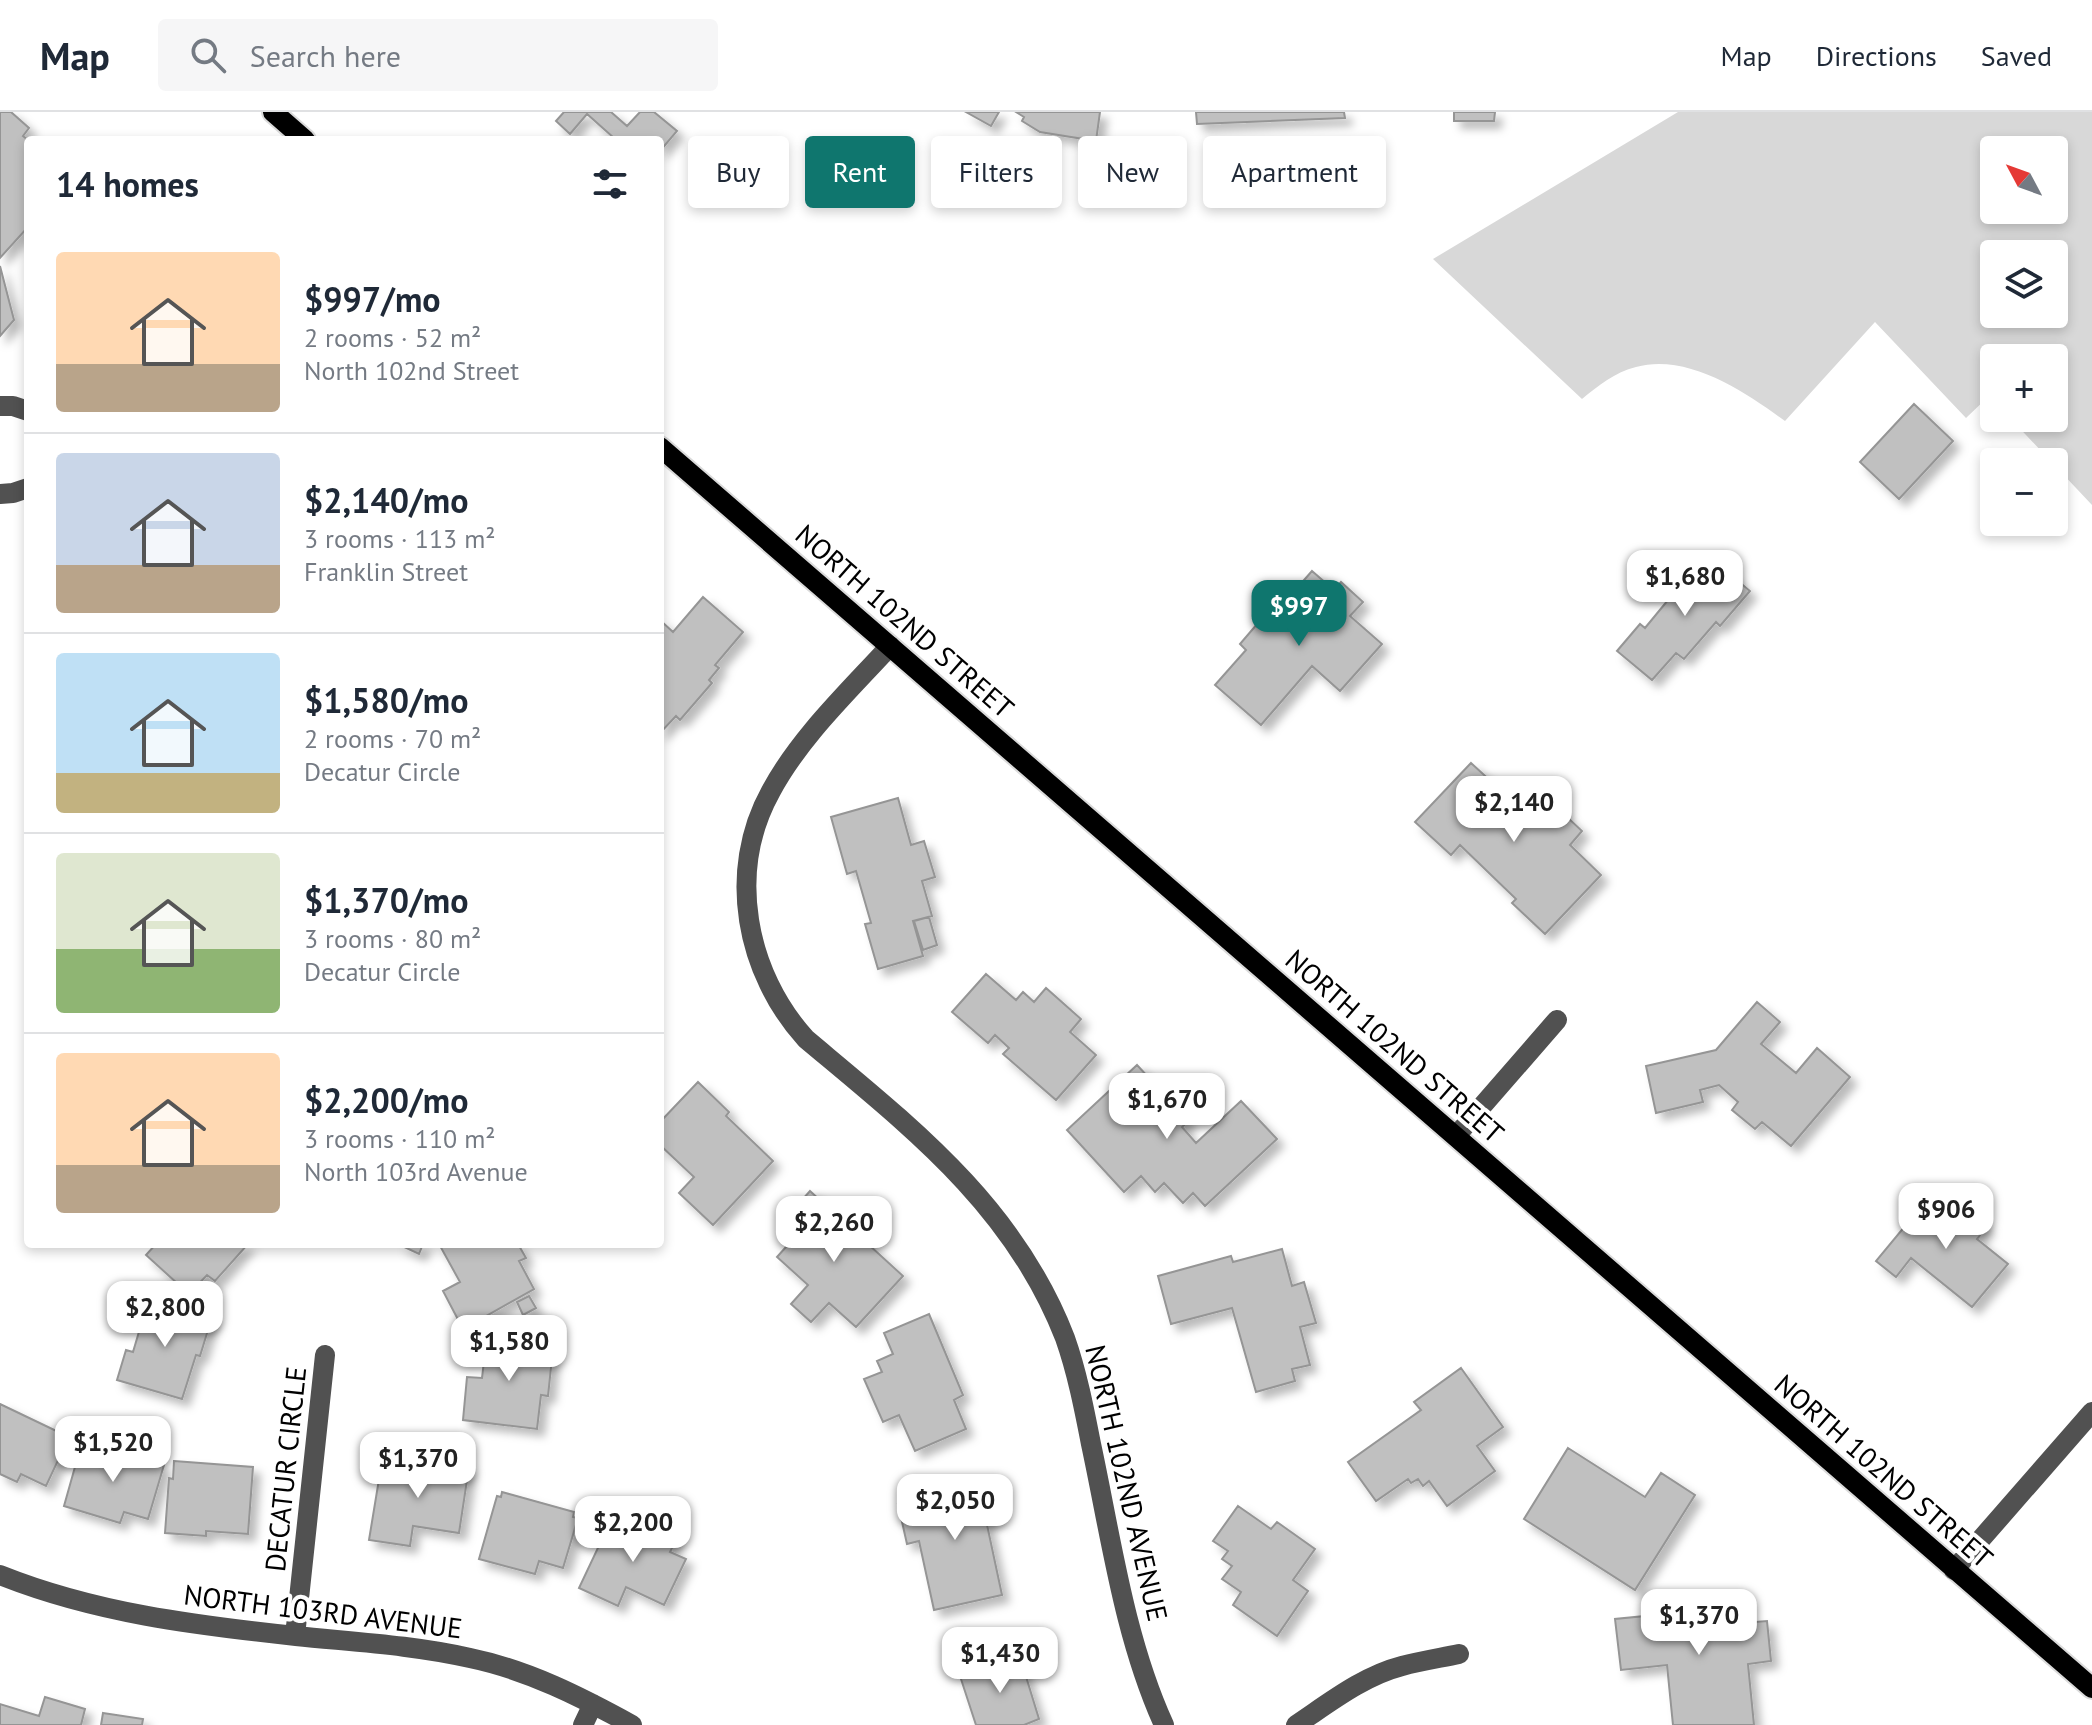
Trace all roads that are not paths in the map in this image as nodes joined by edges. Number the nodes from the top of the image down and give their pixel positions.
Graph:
1 (273, 112) edge
2 (300, 136) edge
3 (0, 406) edge
4 (24, 410) edge
5 (664, 450) edge
6 (24, 489) edge
7 (0, 494) edge
8 (890, 646) junction
9 (1557, 1020) dead end
10 (1456, 1136) junction
11 (325, 1355) dead end
12 (2092, 1412) edge
13 (1954, 1570) junction
14 (0, 1575) edge
15 (295, 1636) junction
16 (1459, 1654) dead end
17 (2092, 1688) edge
18 (593, 1704) junction
19 (583, 1725) edge
20 (632, 1725) edge
21 (1164, 1725) edge
22 (1296, 1725) edge

1 - 2 main road
3 - 4 street
5 - 8 main road, NORTH 102ND STREET
6 - 7 street
8 - 10 main road, NORTH 102ND STREET
8 - 21 street, NORTH 102ND AVENUE
9 - 10 street
10 - 13 main road, NORTH 102ND STREET
11 - 15 street, DECATUR CIRCLE
12 - 13 street
13 - 17 main road, NORTH 102ND STREET
14 - 15 street, NORTH 103RD AVENUE
15 - 18 street, NORTH 103RD AVENUE
16 - 22 street
18 - 19 street
18 - 20 street, NORTH 103RD AVENUE

